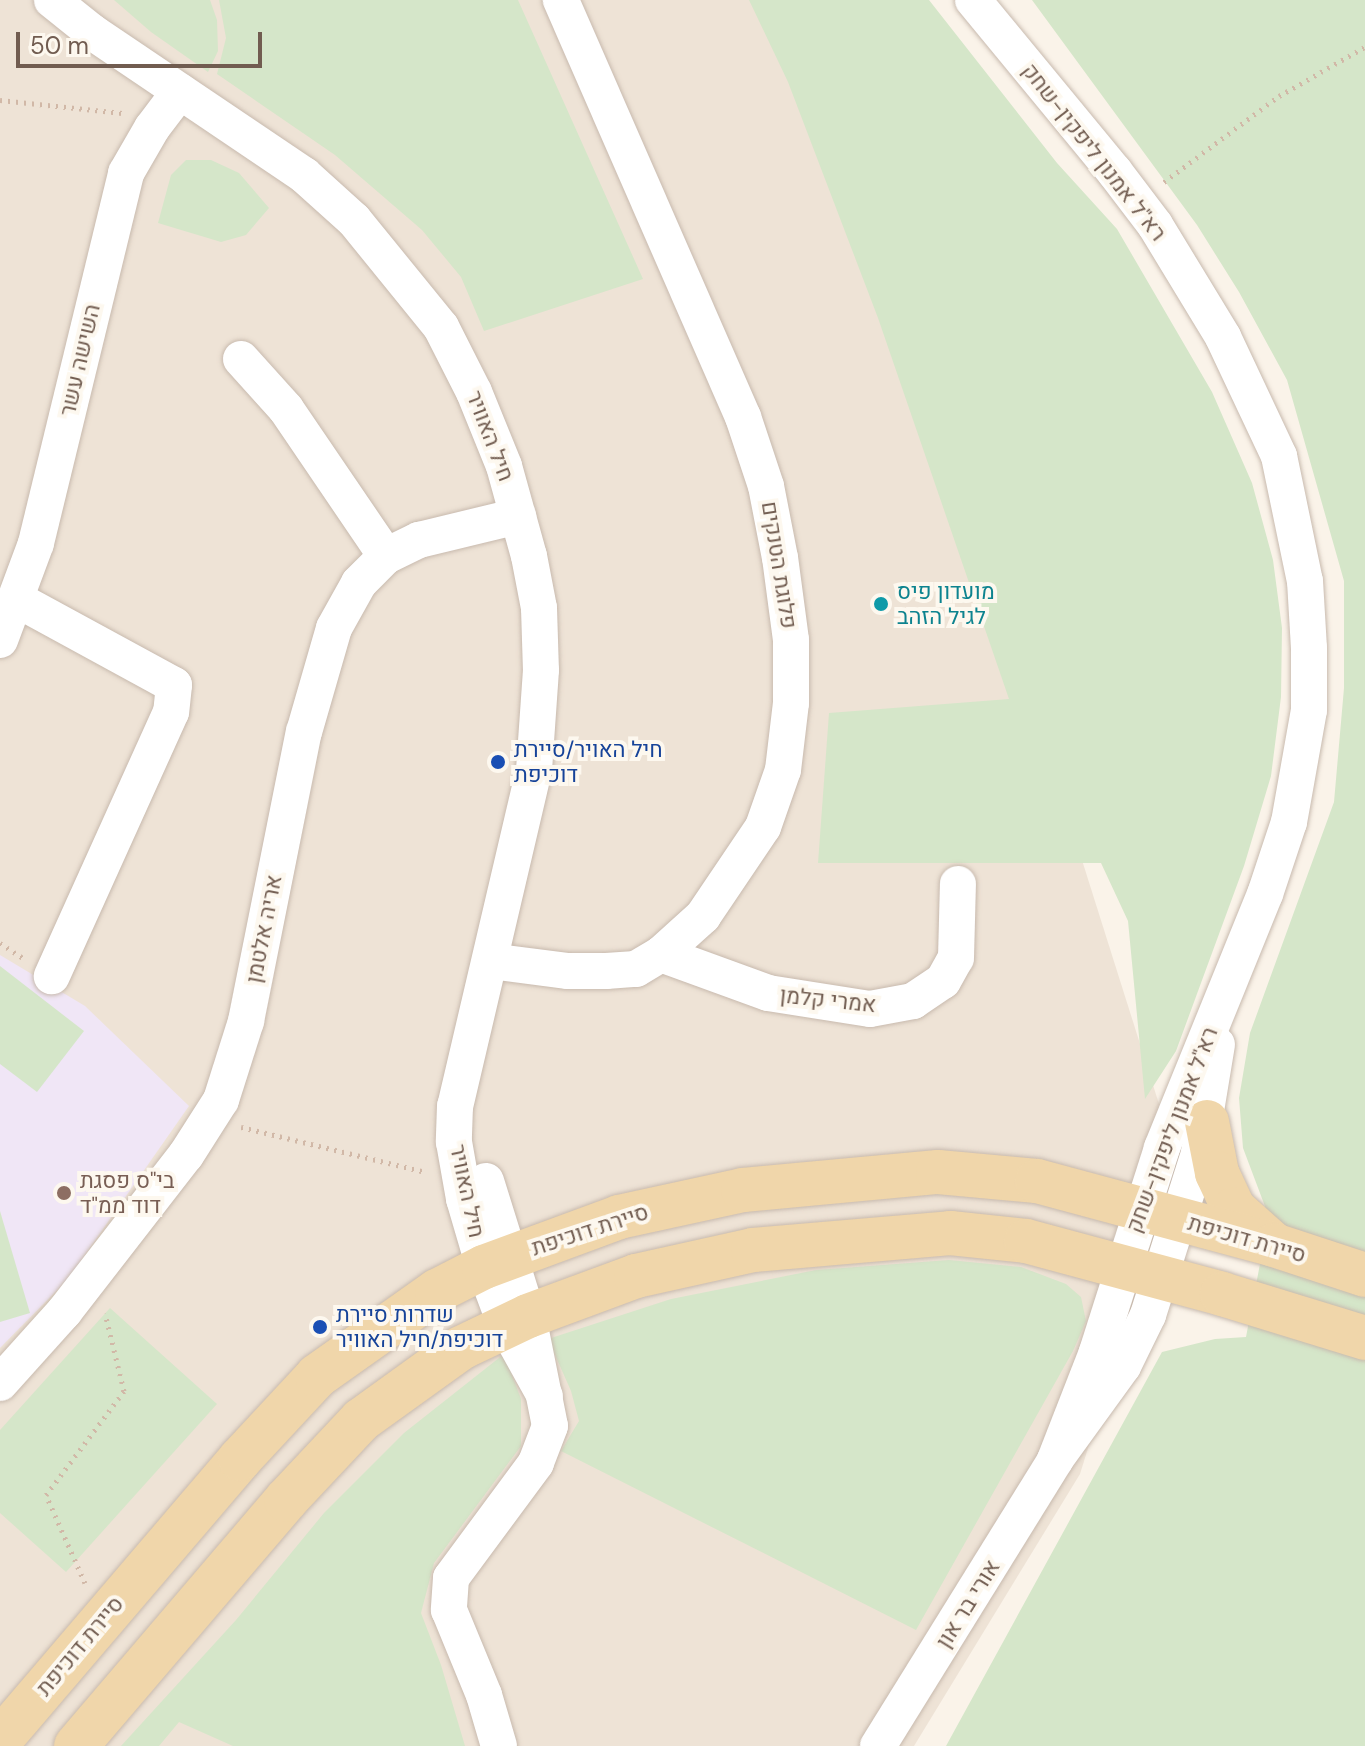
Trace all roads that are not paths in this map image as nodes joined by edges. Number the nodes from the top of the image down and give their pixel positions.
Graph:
1 (52, 0) edge
2 (561, 0) edge
3 (973, 0) edge
4 (170, 104) junction
5 (241, 359) dead end
6 (518, 516) junction
7 (386, 556) junction
8 (16, 599) junction
9 (0, 640) edge
10 (958, 884) dead end
11 (661, 954) junction
12 (490, 961) junction
13 (52, 976) dead end
14 (1224, 996) junction
15 (469, 1053) junction
16 (1207, 1122) junction
17 (1160, 1214) junction
18 (1274, 1245) junction
19 (496, 1262) junction
20 (1142, 1271) junction
21 (1365, 1275) edge
22 (517, 1321) junction
23 (1365, 1338) edge
24 (0, 1383) edge
25 (0, 1740) edge
26 (76, 1746) edge
27 (499, 1746) edge
28 (878, 1746) edge

1 - 4 street, חיל האוויר
2 - 11 street, פלוגת הטנקים
3 - 14 street, רא"ל אמנון ליפקין-שחק
4 - 6 street, חיל האוויר
4 - 8 street, השישה עשר
5 - 7 street
6 - 7 street, אריה אלטמן
6 - 12 street, חיל האוויר
7 - 24 street, אריה אלטמן
8 - 9 street, השישה עשר
8 - 13 street
10 - 11 street, אמרי קלמן
11 - 12 street, פלוגת הטנקים
12 - 15 street, חיל האוויר
14 - 16 street, רא"ל אמנון ליפקין-שחק
14 - 17 street, רא"ל אמנון ליפקין-שחק
15 - 19 street, חיל האוויר
15 - 19 street, חיל האוויר
16 - 17 street, רא"ל אמנון ליפקין-שחק
16 - 18 main road
17 - 18 main road, סיירת דוכיפת
17 - 19 main road, סיירת דוכיפת
17 - 20 street, רא"ל אמנון ליפקין-שחק
18 - 21 main road, סיירת דוכיפת
19 - 22 street, חיל האוויר
19 - 25 main road, סיירת דוכיפת
20 - 22 main road
20 - 23 main road
20 - 28 street, אורי בר און
22 - 26 main road
22 - 27 street, חיל האוויר

